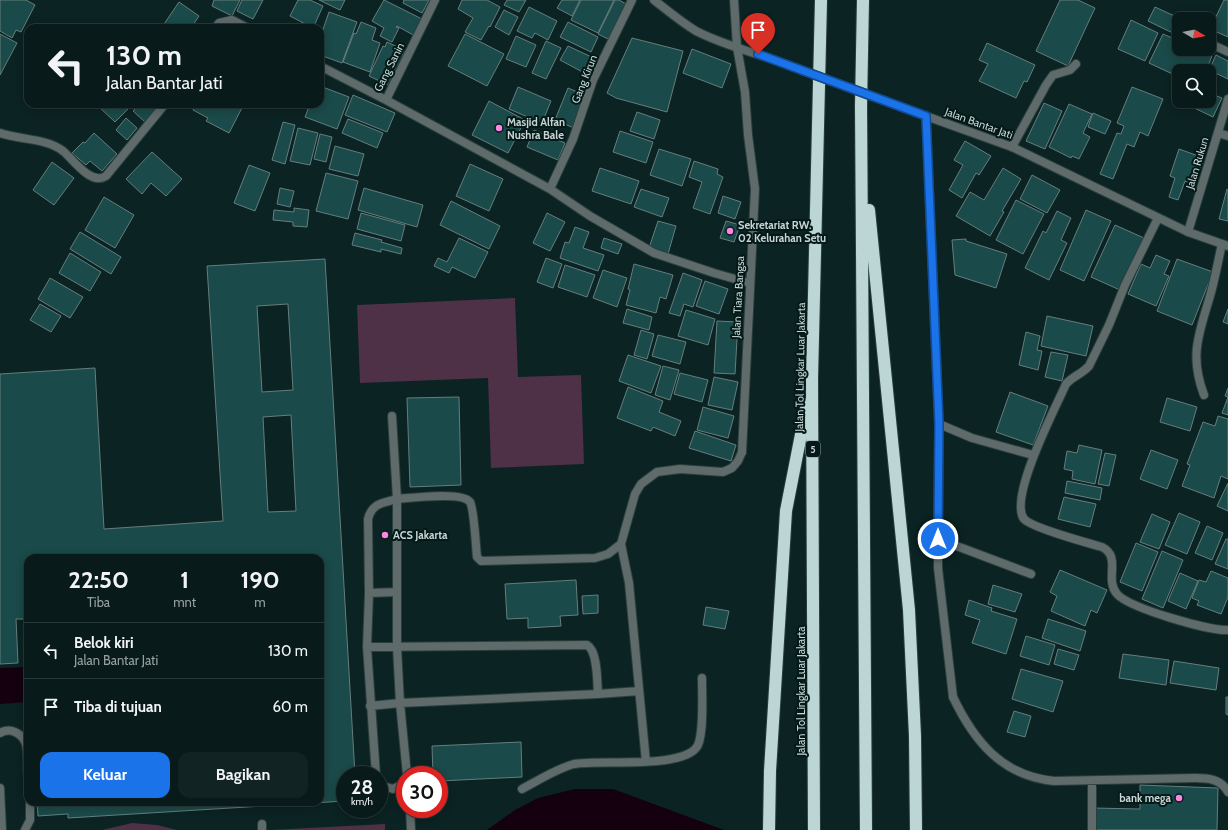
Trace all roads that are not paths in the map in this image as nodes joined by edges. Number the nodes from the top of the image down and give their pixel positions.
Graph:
1 (435, 0) edge
2 (632, 0) edge
3 (654, 0) edge
4 (734, 0) edge
5 (821, 0) edge
6 (863, 0) edge
7 (218, 24) edge
8 (240, 24) edge
9 (1216, 46) edge
10 (737, 47) junction
11 (1228, 52) edge
12 (1076, 64) dead end
13 (324, 68) edge
14 (1228, 99) edge
15 (386, 100) junction
16 (162, 108) edge
17 (926, 116) junction
18 (1218, 133) junction
19 (0, 134) edge
20 (862, 135) junction
21 (1228, 136) edge
22 (1012, 147) junction
23 (550, 189) junction
24 (1158, 218) junction
25 (1188, 232) junction
26 (1225, 245) edge
27 (749, 283) junction
28 (812, 379) junction
29 (1204, 395) dead end
30 (392, 416) dead end
31 (939, 424) junction
32 (1033, 455) junction
33 (397, 499) junction
34 (938, 539) junction
35 (622, 544) junction
36 (1031, 574) dead end
37 (397, 592) junction
38 (369, 593) junction
39 (1228, 630) edge
40 (367, 646) junction
41 (397, 647) junction
42 (702, 678) dead end
43 (639, 692) junction
44 (598, 694) junction
45 (400, 703) junction
46 (370, 706) junction
47 (0, 733) edge
48 (24, 740) edge
49 (646, 762) junction
50 (375, 766) edge
51 (407, 766) edge
52 (1092, 781) junction
53 (0, 788) edge
54 (522, 788) dead end
55 (1228, 792) edge
56 (30, 806) edge
57 (410, 818) edge
58 (866, 825) edge
59 (2, 830) edge
60 (25, 830) edge
61 (411, 830) edge
62 (769, 830) edge
63 (814, 830) edge
64 (916, 830) edge
65 (1092, 830) edge

1 - 15 street, Gang Sanin
2 - 23 street, Gang Kirun
3 - 10 street, Jalan Bantar Jati
4 - 10 street, Jalan Tiara Bangsa
5 - 28 highway, Jalan Tol Lingkar Luar Jakarta / 5
6 - 20 highway
7 - 8 street
9 - 11 street
10 - 17 street, Jalan Bantar Jati, bridge
10 - 27 street, Jalan Tiara Bangsa
12 - 22 street
13 - 15 street, Gang Sanin
14 - 18 street, Jalan Rukun
15 - 23 street
16 - 19 street
17 - 22 street, Jalan Bantar Jati
17 - 31 street
18 - 21 street
18 - 25 street, Jalan Rukun
20 - 58 highway
20 - 64 highway
22 - 24 street, Jalan Bantar Jati
23 - 27 street
24 - 25 street, Jalan Bantar Jati
24 - 32 street
25 - 26 street, Jalan Bantar Jati
26 - 29 street
27 - 35 street, Jalan Tiara Bangsa
28 - 62 highway
28 - 63 highway, Jalan Tol Lingkar Luar Jakarta / 5
30 - 33 street
31 - 32 street
31 - 34 street
32 - 39 street
33 - 35 street
33 - 37 street
33 - 38 street
34 - 36 street
34 - 52 street
35 - 43 street
37 - 38 street
37 - 41 street
38 - 40 street
40 - 41 street
40 - 46 street
41 - 44 street
41 - 45 street
42 - 49 street
43 - 44 street
43 - 49 street
44 - 45 street
45 - 46 street
45 - 51 street
46 - 50 street
47 - 48 street
49 - 54 street
52 - 55 street
52 - 65 street
53 - 59 street
56 - 60 street
57 - 61 street

